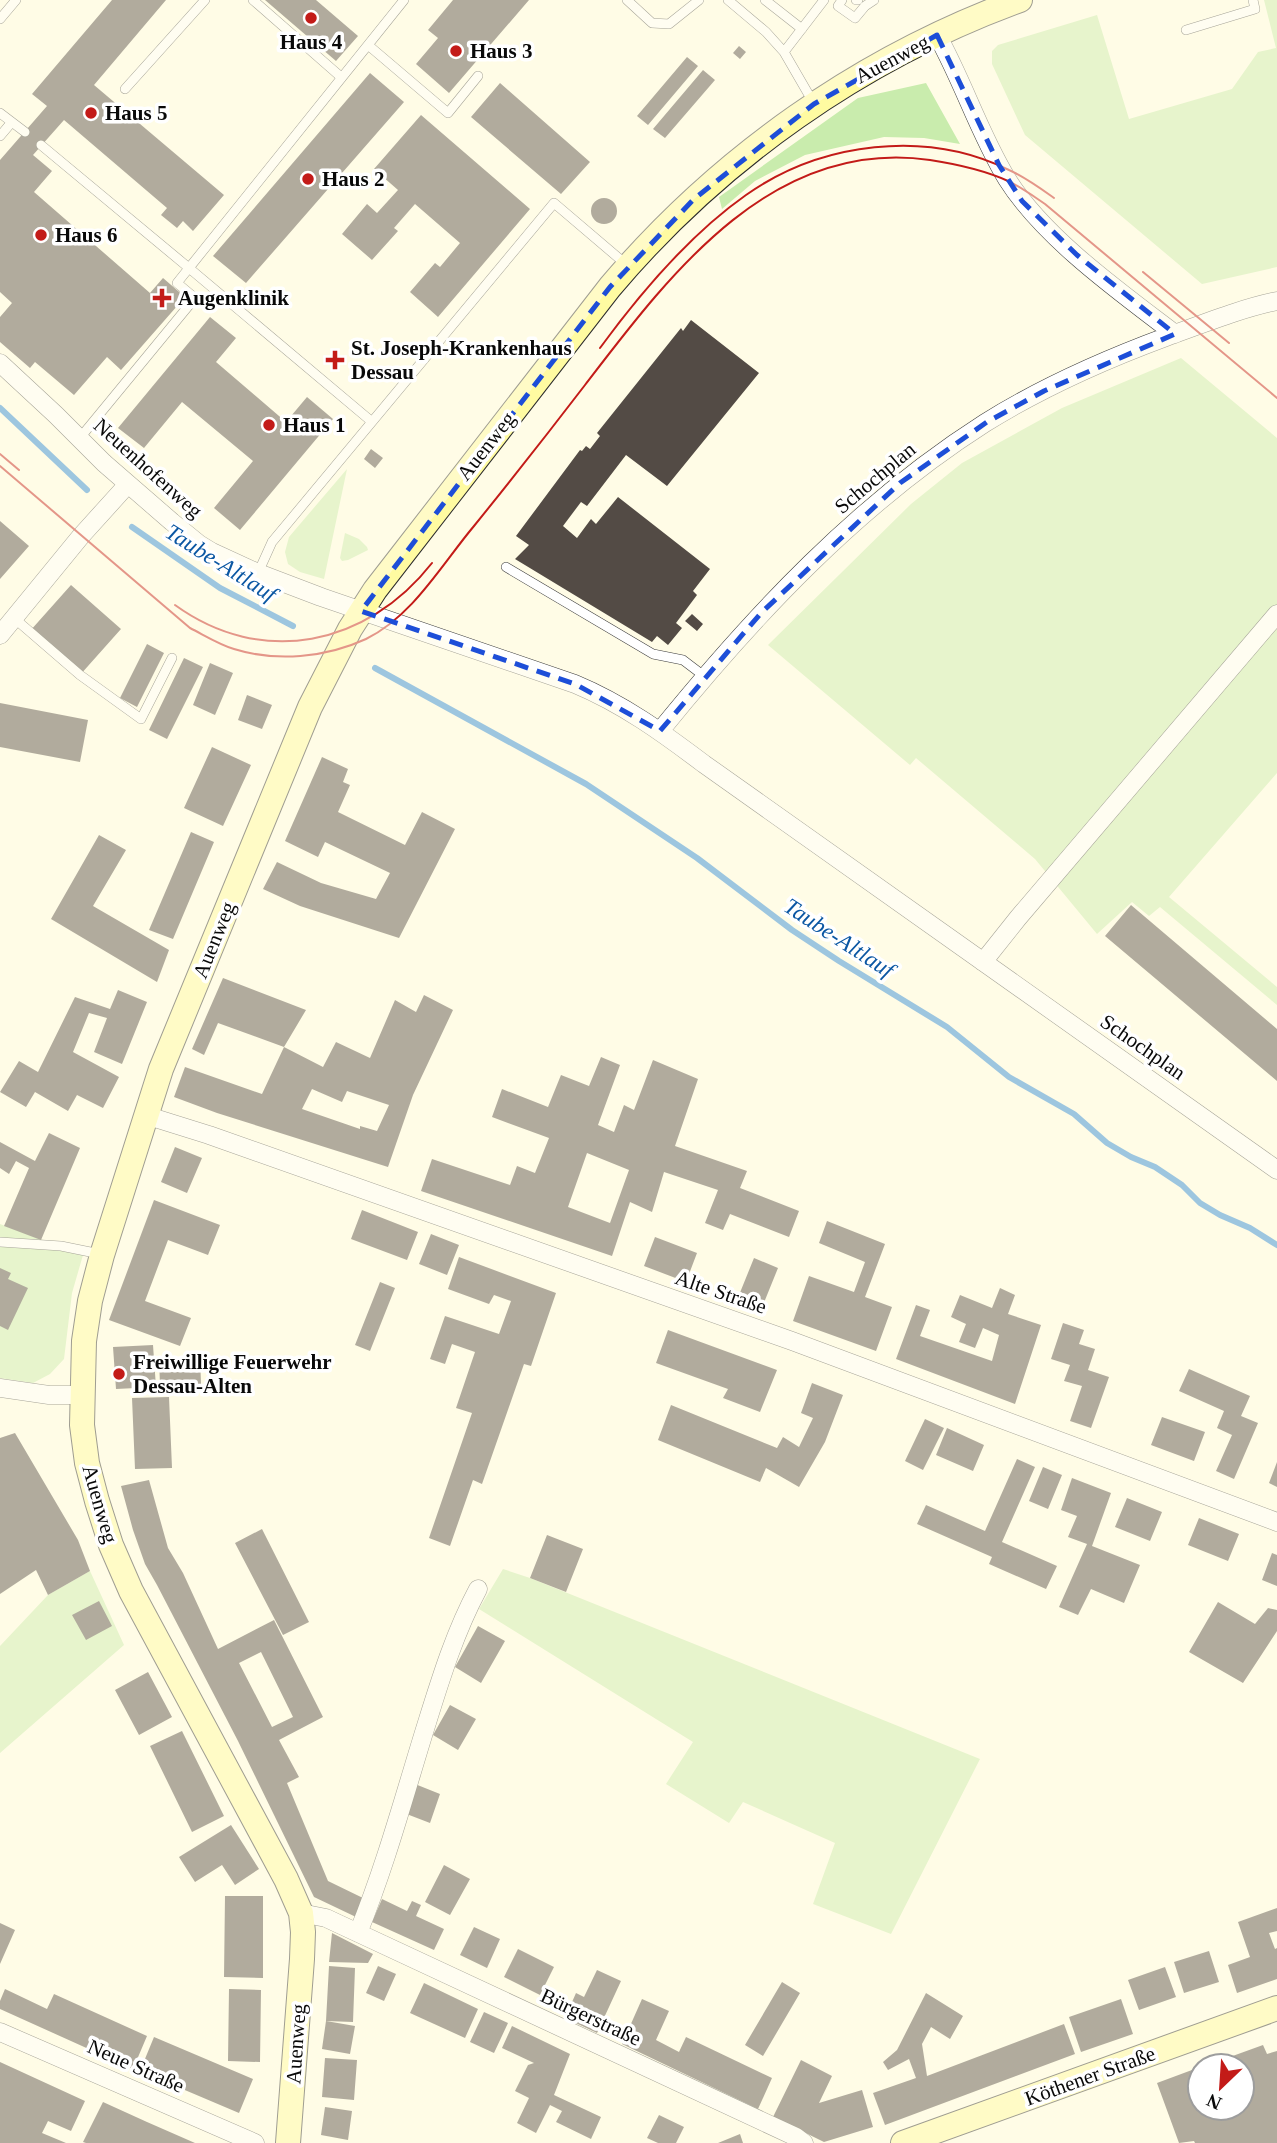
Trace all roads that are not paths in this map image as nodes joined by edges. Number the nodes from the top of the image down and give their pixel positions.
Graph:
1 (16, 0) edge
2 (205, 0) edge
3 (253, 0) edge
4 (404, 0) edge
5 (627, 0) edge
6 (699, 0) edge
7 (728, 0) edge
8 (765, 0) edge
9 (824, 0) edge
10 (842, 0) edge
11 (874, 0) edge
12 (1020, 0) edge
13 (1252, 0) edge
14 (0, 19) edge
15 (802, 29) junction
16 (1186, 30) dead end
17 (937, 35) junction
18 (368, 45) junction
19 (784, 52) junction
20 (478, 76) dead end
21 (341, 77) junction
22 (125, 89) dead end
23 (814, 104) junction
24 (0, 113) edge
25 (11, 123) junction
26 (25, 132) dead end
27 (0, 136) edge
28 (41, 145) dead end
29 (628, 266) junction
30 (189, 268) junction
31 (1277, 301) edge
32 (1175, 334) junction
33 (0, 362) edge
34 (371, 421) junction
35 (79, 439) junction
36 (128, 484) junction
37 (506, 567) dead end
38 (258, 573) junction
39 (361, 611) junction
40 (1277, 614) edge
41 (14, 618) junction
42 (0, 635) edge
43 (172, 658) dead end
44 (704, 676) junction
45 (660, 731) junction
46 (983, 962) junction
47 (145, 1115) junction
48 (1277, 1170) edge
49 (0, 1242) edge
50 (102, 1255) junction
51 (0, 1388) edge
52 (81, 1395) junction
53 (1277, 1522) edge
54 (478, 1589) dead end
55 (300, 1913) junction
56 (358, 1933) junction
57 (1277, 2008) edge
58 (0, 2032) edge
59 (255, 2143) edge
60 (288, 2143) edge
61 (804, 2143) edge
62 (903, 2143) edge

1 - 14 lane
2 - 22 lane
3 - 21 lane
4 - 18 lane
5 - 6 lane
7 - 19 lane
8 - 15 lane
9 - 15 lane
10 - 11 lane
12 - 17 main road, Auenweg
13 - 16 lane
15 - 19 lane
17 - 23 main road, Auenweg
17 - 32 street
18 - 20 lane
18 - 21 lane
19 - 23 lane
21 - 30 lane
23 - 29 main road, Auenweg
24 - 25 lane
25 - 26 lane
25 - 27 lane
28 - 30 lane
29 - 34 lane
29 - 39 main road, Auenweg
30 - 34 lane
30 - 35 lane
31 - 32 street, Schochplan
32 - 44 street, Schochplan
33 - 35 street, Neuenhofenweg
34 - 38 lane
35 - 36 street, Neuenhofenweg
36 - 38 street, Neuenhofenweg
36 - 41 street
37 - 44 lane
38 - 39 street, Neuenhofenweg
39 - 45 street, Schochplan
39 - 47 main road, Auenweg
40 - 46 street
41 - 42 street
41 - 43 lane
44 - 45 street, Schochplan
45 - 46 street, Schochplan
46 - 48 street, Schochplan
47 - 50 main road, Auenweg
47 - 53 street, Alte Straße
49 - 50 lane
50 - 52 main road, Auenweg
51 - 52 street
52 - 55 main road, Auenweg
54 - 56 street
55 - 56 street, Bürgerstraße
55 - 60 main road, Auenweg
56 - 61 street, Bürgerstraße
57 - 62 main road, Köthener Straße
58 - 59 street, Neue Straße

